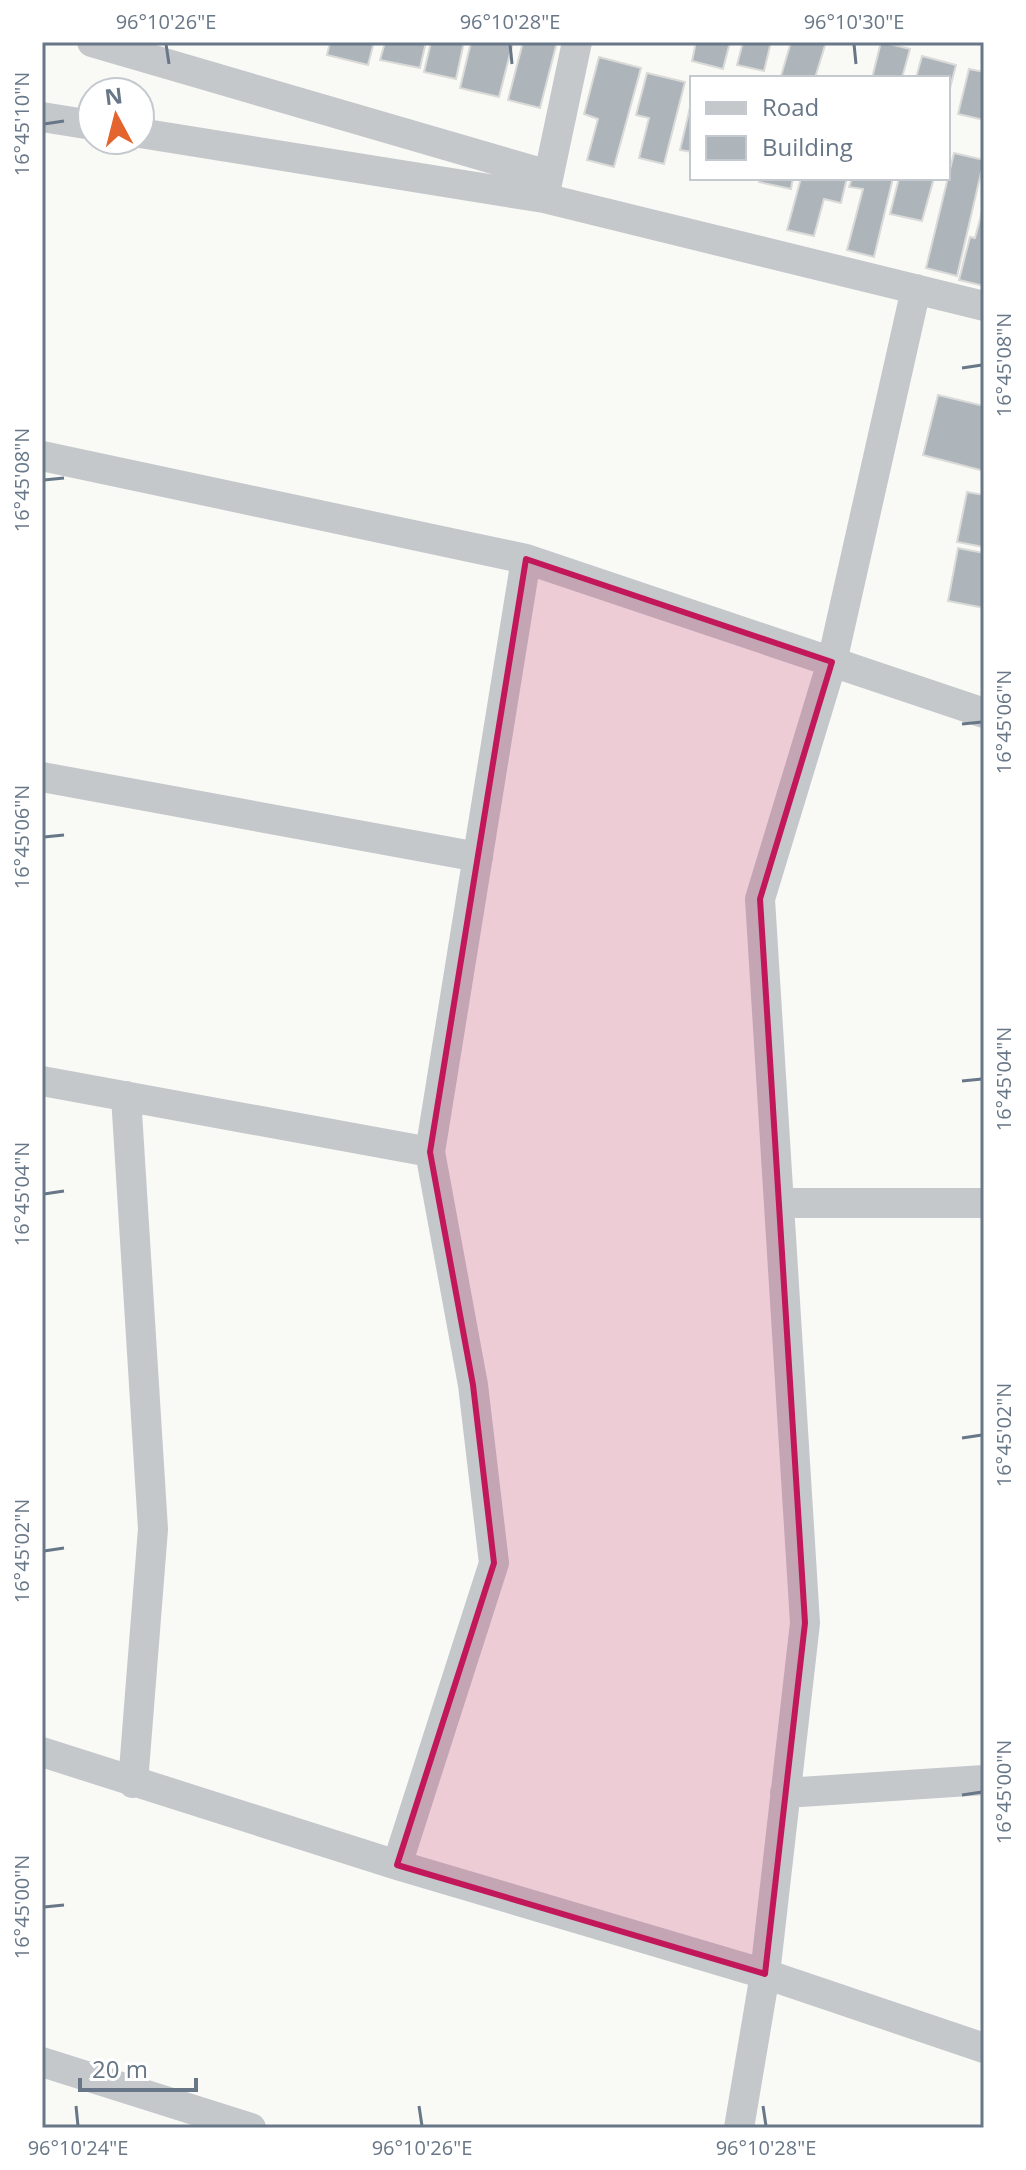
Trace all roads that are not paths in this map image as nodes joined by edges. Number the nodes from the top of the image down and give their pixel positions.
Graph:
1 (92, 42) edge
2 (577, 42) edge
3 (42, 117) edge
4 (76, 122) edge
5 (156, 135) edge
6 (546, 187) junction
7 (916, 289) junction
8 (984, 306) edge
9 (42, 456) edge
10 (526, 559) junction
11 (832, 662) junction
12 (984, 713) edge
13 (42, 777) edge
14 (478, 857) junction
15 (42, 1081) edge
16 (126, 1096) junction
17 (430, 1152) junction
18 (779, 1203) junction
19 (984, 1203) edge
20 (42, 1752) edge
21 (984, 1780) edge
22 (133, 1783) junction
23 (785, 1793) junction
24 (397, 1865) junction
25 (765, 1974) junction
26 (984, 2048) edge
27 (42, 2062) edge
28 (251, 2128) edge
29 (739, 2128) edge

1 - 6 street
2 - 6 street
3 - 4 street
5 - 6 street
6 - 7 street
7 - 8 street
7 - 11 street
9 - 10 street
10 - 11 street
10 - 14 street
11 - 12 street
11 - 18 street
13 - 14 street
14 - 17 street
15 - 16 street
16 - 17 street
16 - 22 street
17 - 24 street
18 - 19 street
18 - 23 street
20 - 22 street
21 - 23 street
22 - 24 street
23 - 25 street
24 - 25 street
25 - 26 street
25 - 29 street
27 - 28 street

